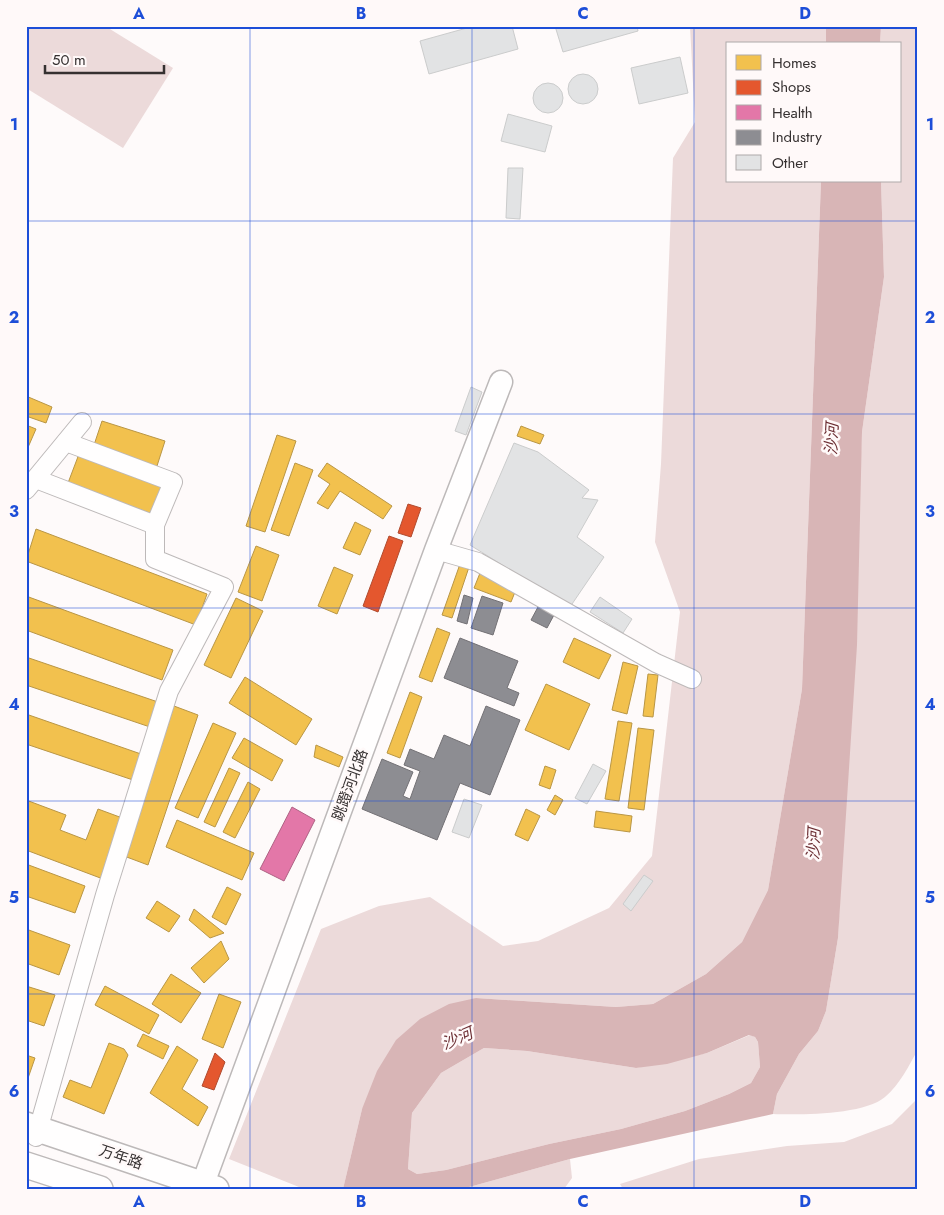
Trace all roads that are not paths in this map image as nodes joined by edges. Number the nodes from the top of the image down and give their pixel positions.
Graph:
1 (502, 382) dead end
2 (82, 422) dead end
3 (66, 442) junction
4 (31, 484) edge
5 (155, 525) junction
6 (436, 550) junction
7 (692, 679) dead end
8 (33, 1130) edge
9 (26, 1165) edge
10 (207, 1187) edge
11 (100, 1189) edge

1 - 6 street, 跳蹬河北路
2 - 3 street
3 - 4 street
3 - 5 street
4 - 5 street
5 - 8 street
6 - 7 street
6 - 10 street, 跳蹬河北路
8 - 10 main road, 万年路
9 - 11 main road

